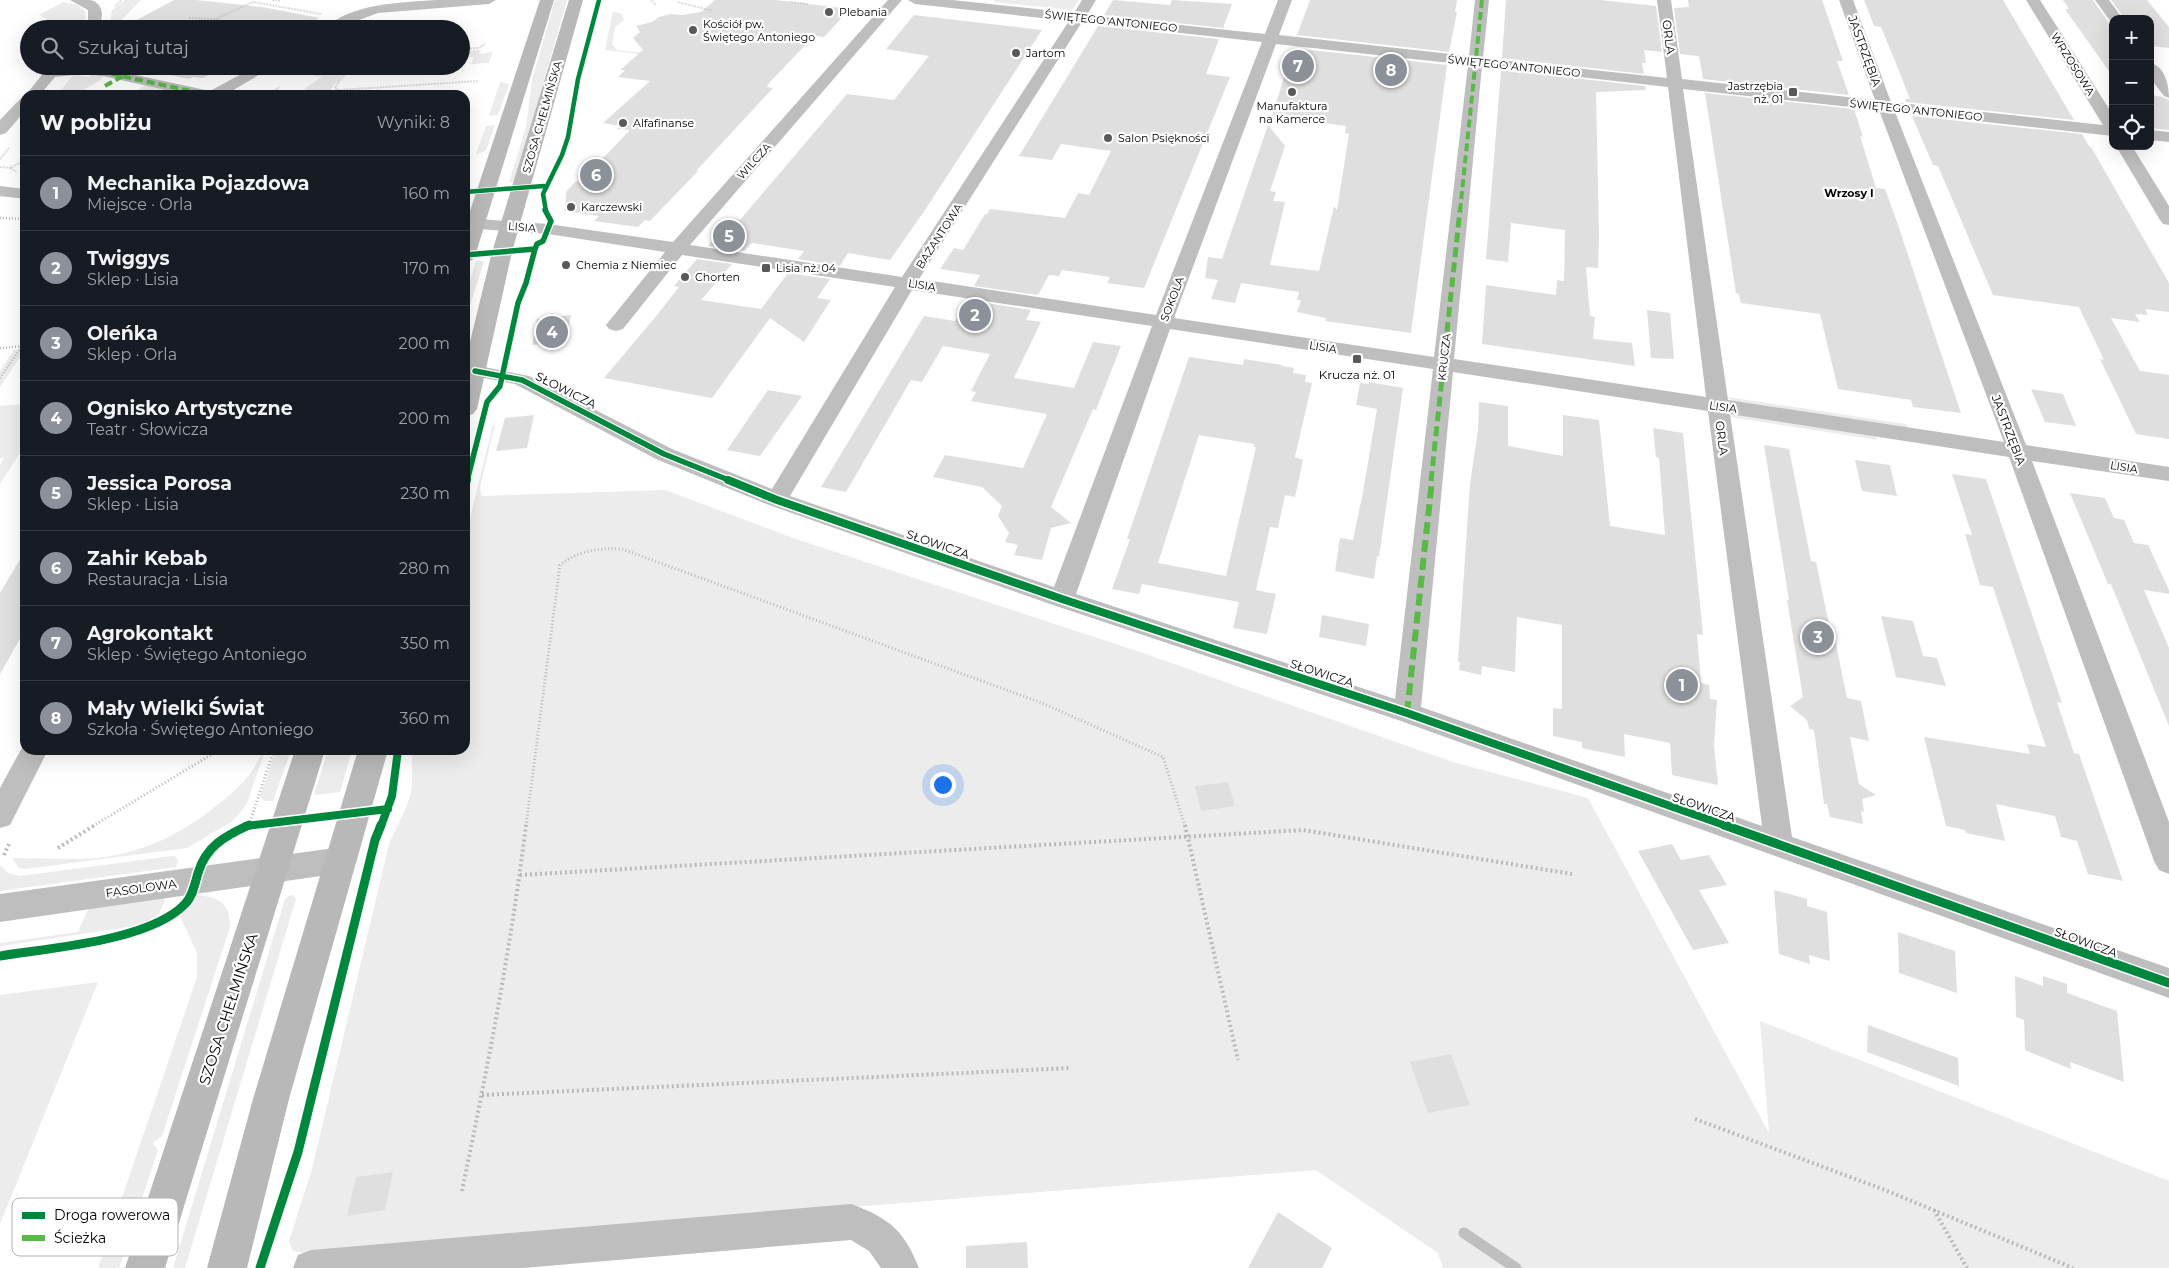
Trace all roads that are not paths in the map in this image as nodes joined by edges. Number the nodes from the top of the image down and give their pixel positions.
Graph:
1 (77, 0) edge
2 (489, 0) edge
3 (546, 0) edge
4 (576, 0) edge
5 (895, 0) edge
6 (915, 0) edge
7 (1089, 0) edge
8 (1286, 0) edge
9 (1482, 0) edge
10 (1664, 0) edge
11 (1846, 0) edge
12 (2034, 0) edge
13 (2102, 0) edge
14 (2113, 15) edge
15 (1078, 18) junction
16 (96, 20) edge
17 (349, 20) edge
18 (1271, 39) junction
19 (1475, 62) junction
20 (2154, 72) edge
21 (50, 75) edge
22 (117, 75) edge
23 (251, 75) edge
24 (123, 76) junction
25 (1676, 84) junction
26 (105, 86) dead end
27 (36, 90) edge
28 (186, 90) edge
29 (223, 90) edge
30 (2169, 93) edge
31 (1885, 106) junction
32 (20, 108) edge
33 (2109, 123) edge
34 (0, 130) edge
35 (2109, 130) edge
36 (2154, 135) edge
37 (2169, 137) edge
38 (2126, 150) edge
39 (0, 191) edge
40 (20, 193) edge
41 (0, 204) edge
42 (20, 206) edge
43 (2169, 220) edge
44 (470, 223) edge
45 (510, 225) junction
46 (677, 249) junction
47 (907, 283) junction
48 (1163, 322) junction
49 (616, 325) dead end
50 (1443, 365) junction
51 (475, 371) junction
52 (470, 390) edge
53 (1718, 406) junction
54 (2017, 450) junction
55 (2169, 474) edge
56 (777, 500) junction
57 (1062, 599) junction
58 (1407, 714) junction
59 (31, 755) edge
60 (308, 755) edge
61 (372, 755) edge
62 (0, 816) edge
63 (1780, 846) junction
64 (342, 860) junction
65 (2169, 861) edge
66 (272, 869) junction
67 (0, 908) edge
68 (2169, 984) edge
69 (167, 1198) edge
70 (149, 1256) edge
71 (145, 1268) edge
72 (227, 1268) edge
73 (311, 1268) edge
74 (901, 1268) edge

1 - 16 street
2 - 17 street
3 - 44 main road
4 - 45 main road, SZOSA CHEŁMIŃSKA
5 - 46 street, WILCZA
6 - 15 street, ŚWIĘTEGO ANTONIEGO
7 - 15 street, BAŻANTOWA
8 - 18 street, SOKOLA
9 - 19 street, KRUCZA
10 - 25 street, ORLA
11 - 31 street, JASTRZĘBIA
12 - 33 street, WRZOSOWA
13 - 14 street
15 - 18 street, ŚWIĘTEGO ANTONIEGO
15 - 47 street, BAŻANTOWA
18 - 19 street, ŚWIĘTEGO ANTONIEGO
18 - 48 street, SOKOLA
19 - 25 street, ŚWIĘTEGO ANTONIEGO
19 - 50 street, KRUCZA
20 - 30 street
21 - 27 street
22 - 24 street
23 - 29 street
24 - 26 street
24 - 28 street
25 - 31 street, ŚWIĘTEGO ANTONIEGO
25 - 53 street, ORLA
31 - 35 street, ŚWIĘTEGO ANTONIEGO
31 - 54 street, JASTRZĘBIA
32 - 34 street
36 - 37 street
38 - 43 street
39 - 40 street
41 - 42 street
44 - 45 street, LISIA
45 - 46 street, LISIA
45 - 51 main road, SZOSA CHEŁMIŃSKA
46 - 47 street, LISIA
46 - 49 street, WILCZA
47 - 48 street, LISIA
47 - 56 street, BAŻANTOWA
48 - 50 street, LISIA
48 - 57 street, SOKOLA
50 - 53 street, LISIA
50 - 58 street, KRUCZA
51 - 52 main road, SZOSA CHEŁMIŃSKA
51 - 56 street, SŁOWICZA
53 - 54 street, LISIA
53 - 63 street, ORLA
54 - 55 street, LISIA
54 - 65 street, JASTRZĘBIA
56 - 57 street, SŁOWICZA
57 - 58 street, SŁOWICZA
58 - 63 street, SŁOWICZA
59 - 62 street
60 - 66 main road, SZOSA CHEŁMIŃSKA
61 - 64 main road
63 - 68 street, SŁOWICZA
64 - 66 street, FASOLOWA
64 - 72 main road
66 - 67 street, FASOLOWA
66 - 69 main road, SZOSA CHEŁMIŃSKA
70 - 71 main road, SZOSA CHEŁMIŃSKA
73 - 74 street

